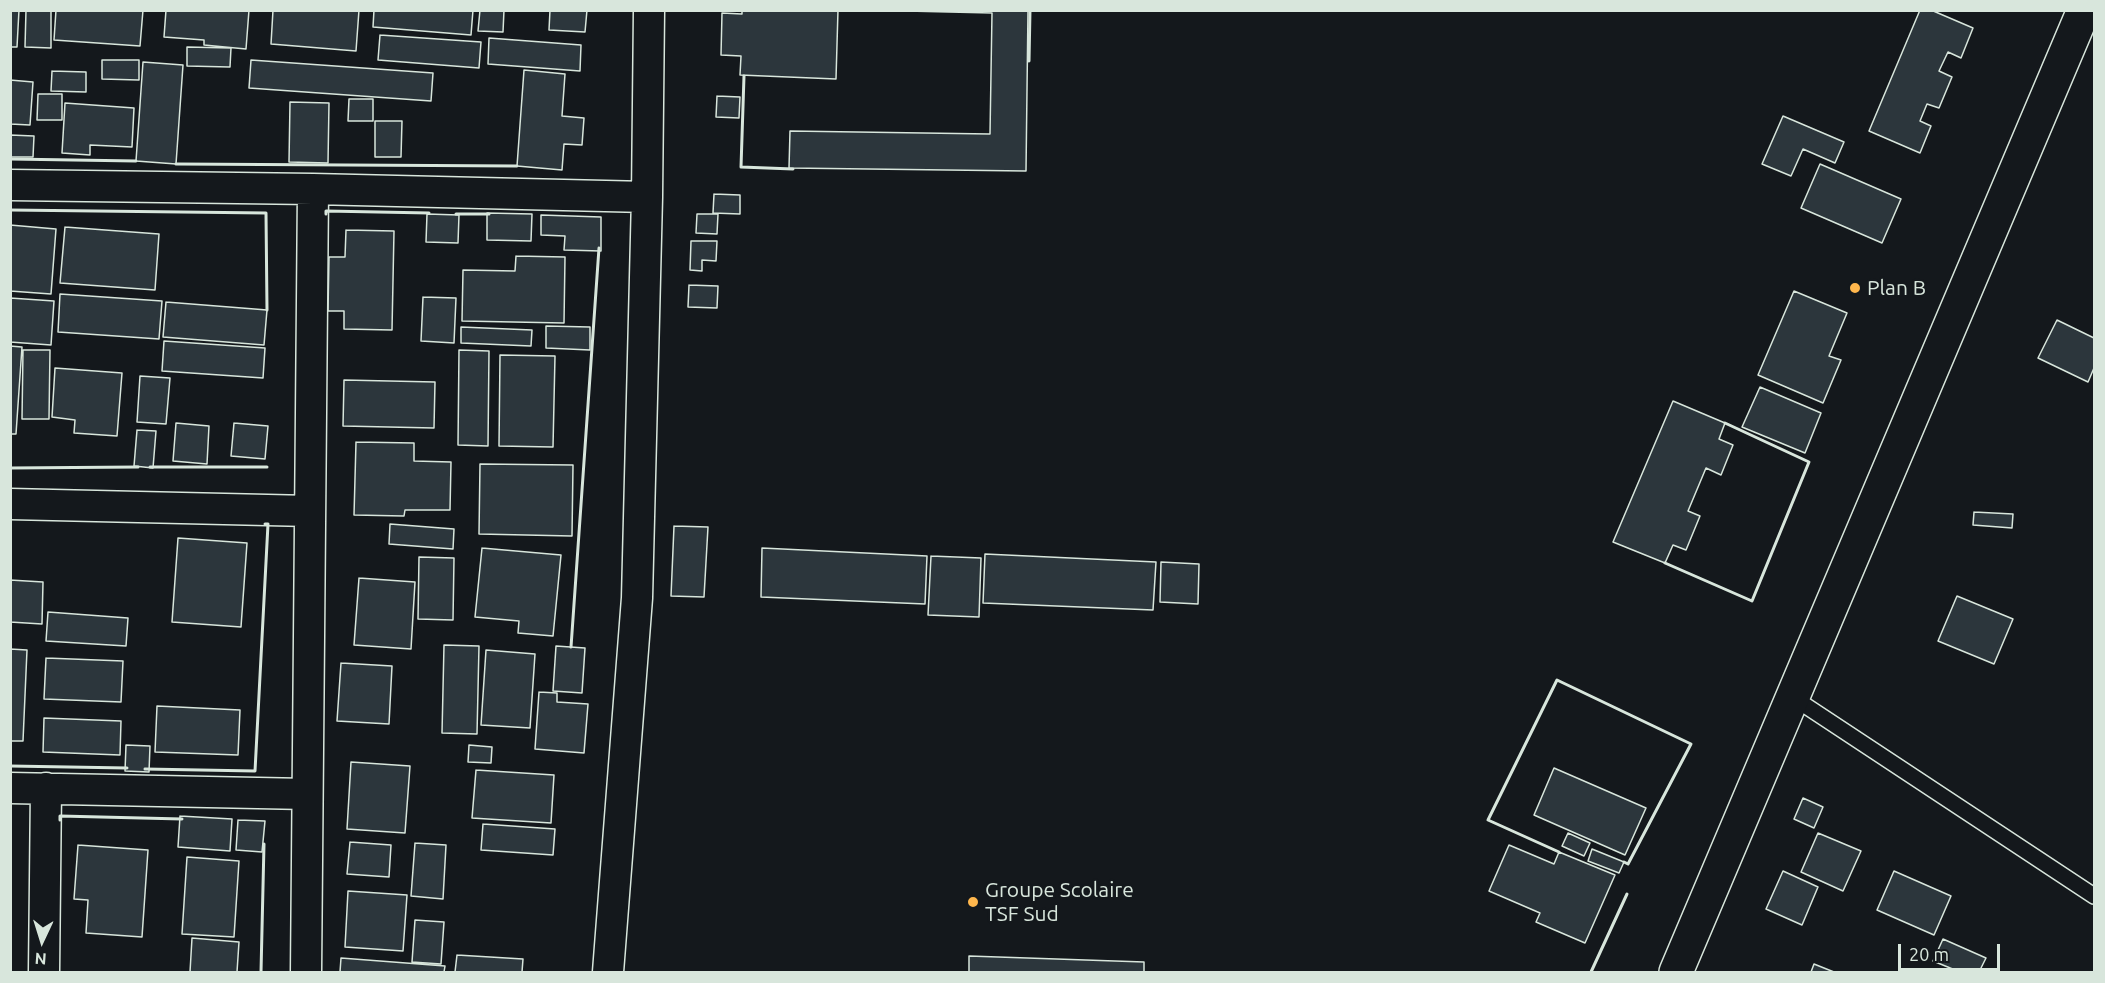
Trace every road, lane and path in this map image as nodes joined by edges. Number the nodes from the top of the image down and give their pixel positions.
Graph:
1 (649, 10) edge
2 (2084, 10) edge
3 (10, 185) edge
4 (313, 189) junction
5 (647, 197) junction
6 (10, 504) edge
7 (310, 511) junction
8 (1794, 698) junction
9 (10, 788) edge
10 (46, 788) junction
11 (308, 794) junction
12 (2094, 896) edge
13 (44, 972) edge
14 (306, 972) edge
15 (608, 972) edge
16 (1676, 972) edge

1 - 5 street
2 - 8 main road
3 - 4 street
4 - 5 street
4 - 7 street
5 - 15 street
6 - 7 street
7 - 11 street
8 - 12 lane
8 - 16 main road
9 - 10 street
10 - 11 street
10 - 13 street
11 - 14 street

